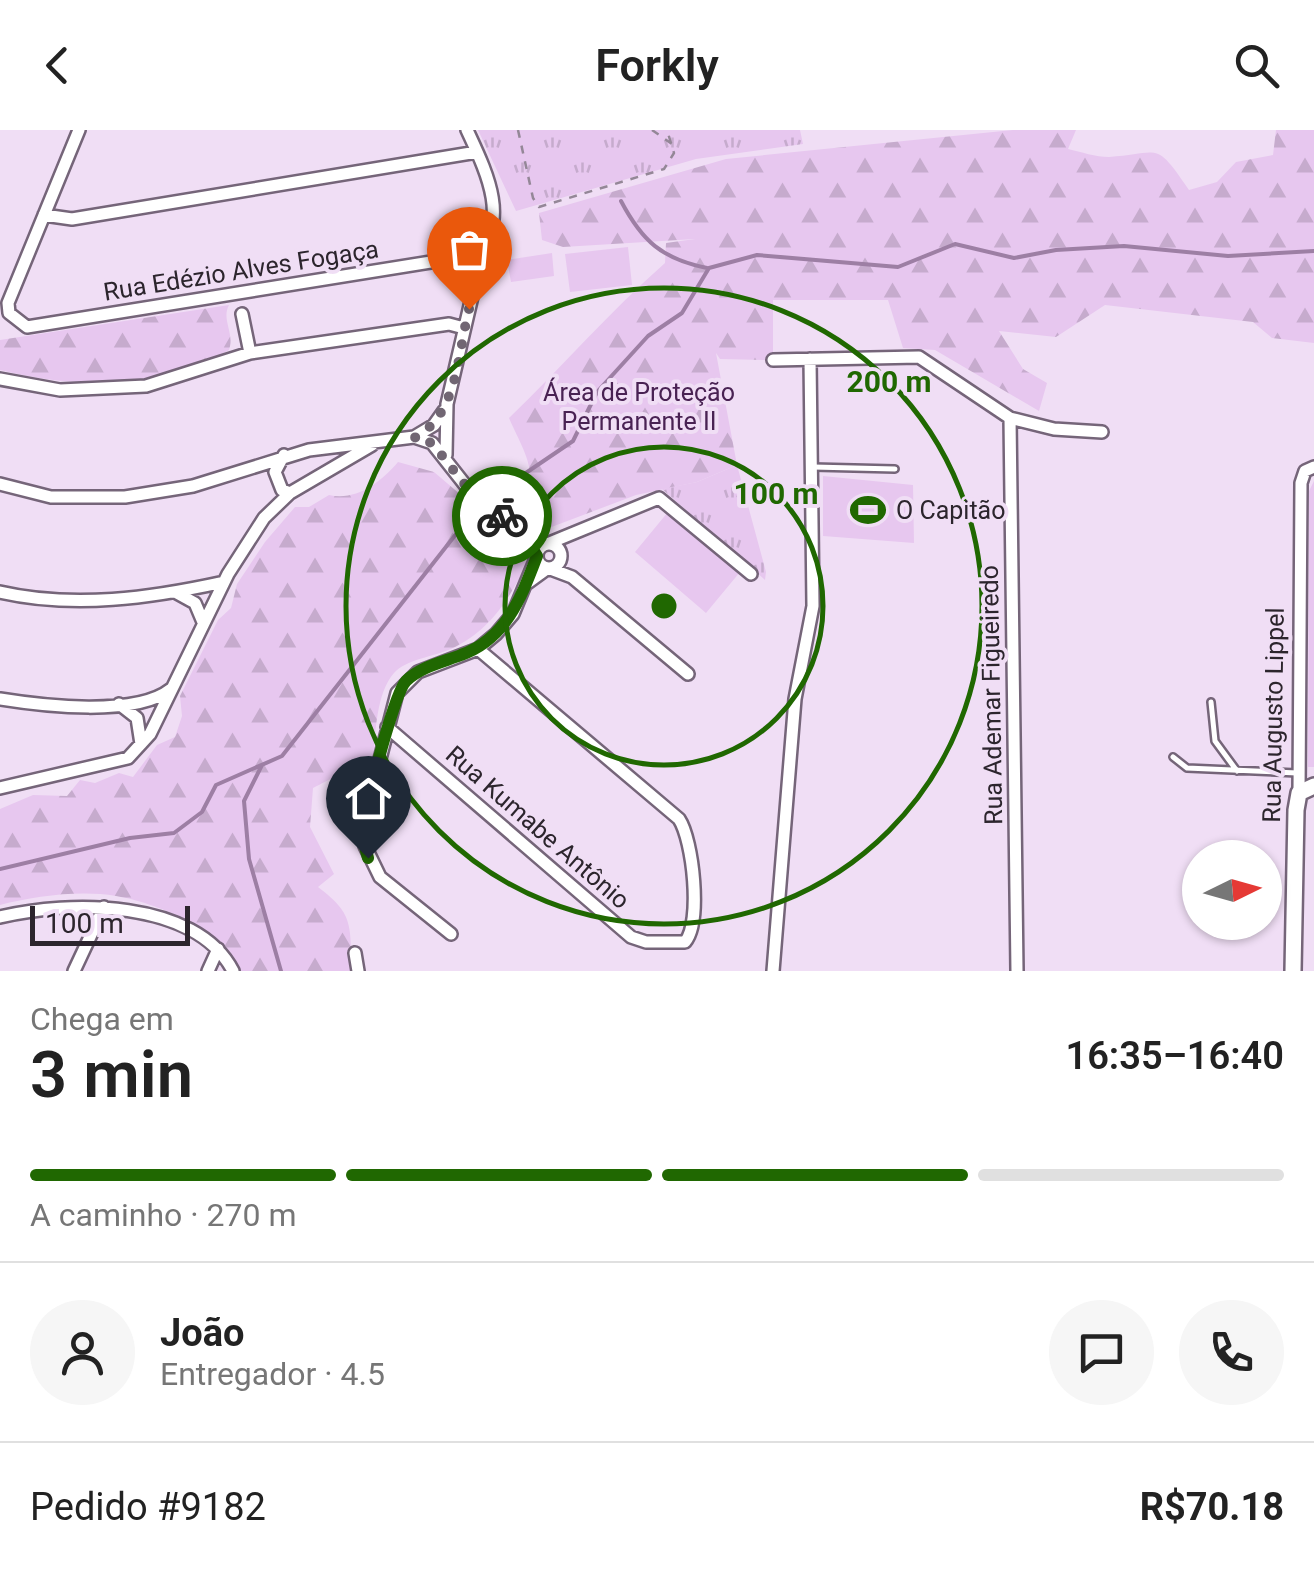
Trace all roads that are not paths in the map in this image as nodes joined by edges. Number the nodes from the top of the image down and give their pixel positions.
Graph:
1 (79, 130) edge
2 (466, 130) edge
3 (476, 152) junction
4 (44, 215) junction
5 (478, 271) dead end
6 (0, 277) edge
7 (17, 282) junction
8 (242, 314) dead end
9 (464, 328) junction
10 (250, 353) junction
11 (810, 359) junction
12 (774, 360) dead end
13 (0, 379) edge
14 (447, 404) junction
15 (1010, 418) junction
16 (1102, 432) dead end
17 (414, 438) junction
18 (438, 440) junction
19 (375, 443) junction
20 (309, 450) junction
21 (284, 455) junction
22 (812, 467) junction
23 (1314, 467) edge
24 (895, 469) dead end
25 (319, 475) junction
26 (0, 484) edge
27 (290, 493) junction
28 (576, 532) junction
29 (523, 534) junction
30 (547, 544) junction
31 (560, 554) junction
32 (537, 556) junction
33 (548, 568) junction
34 (751, 574) dead end
35 (572, 577) junction
36 (224, 582) junction
37 (526, 584) junction
38 (0, 592) edge
39 (175, 592) junction
40 (204, 622) junction
41 (478, 649) junction
42 (688, 674) dead end
43 (171, 688) junction
44 (0, 700) edge
45 (1211, 702) dead end
46 (118, 704) junction
47 (387, 727) junction
48 (141, 744) junction
49 (415, 751) junction
50 (1173, 757) dead end
51 (381, 760) junction
52 (1237, 771) junction
53 (1298, 773) junction
54 (0, 788) edge
55 (1306, 789) edge
56 (104, 907) junction
57 (0, 917) edge
58 (451, 934) dead end
59 (218, 948) junction
60 (355, 954) dead end
61 (74, 971) edge
62 (208, 971) edge
63 (233, 971) edge
64 (358, 971) edge
65 (773, 971) edge
66 (1017, 971) edge
67 (1294, 971) edge

1 - 4 street
2 - 3 street
3 - 4 street
3 - 7 street, Rua Edézio Alves Fogaça
4 - 7 street
5 - 9 street
6 - 7 street
8 - 10 street
9 - 10 street
9 - 14 street
10 - 13 street
11 - 12 street
11 - 15 street
11 - 22 street
14 - 17 street
14 - 18 street
15 - 16 street
15 - 66 street, Rua Ademar Figueiredo
17 - 18 street
17 - 19 street
18 - 29 street
19 - 20 street
19 - 25 street
20 - 21 street
20 - 25 street
21 - 26 street
21 - 27 street
22 - 24 lane
22 - 65 street
23 - 53 street, Rua Augusto Lippel
25 - 27 street
27 - 36 street
28 - 30 street
28 - 31 street
28 - 34 street
29 - 30 street
29 - 32 street
30 - 31 street
30 - 32 street
31 - 33 street
31 - 35 street
32 - 33 street
32 - 37 street
33 - 35 street
33 - 37 street
35 - 42 street
36 - 39 street
36 - 40 street
37 - 41 street
38 - 39 street
39 - 40 street
40 - 43 street
41 - 47 street
41 - 49 street, Rua Kumabe Antônio
43 - 46 street
43 - 48 street
44 - 46 street
45 - 52 lane
46 - 48 street
47 - 49 street, Rua Kumabe Antônio
47 - 51 street
48 - 54 street
49 - 51 street, Rua Kumabe Antônio
50 - 52 lane
51 - 58 street
52 - 53 lane
53 - 55 street, Rua Augusto Lippel
55 - 67 main road, Rua Augusto Lippel
56 - 57 street
56 - 59 street
56 - 61 street
59 - 62 street
59 - 63 street
60 - 64 street

